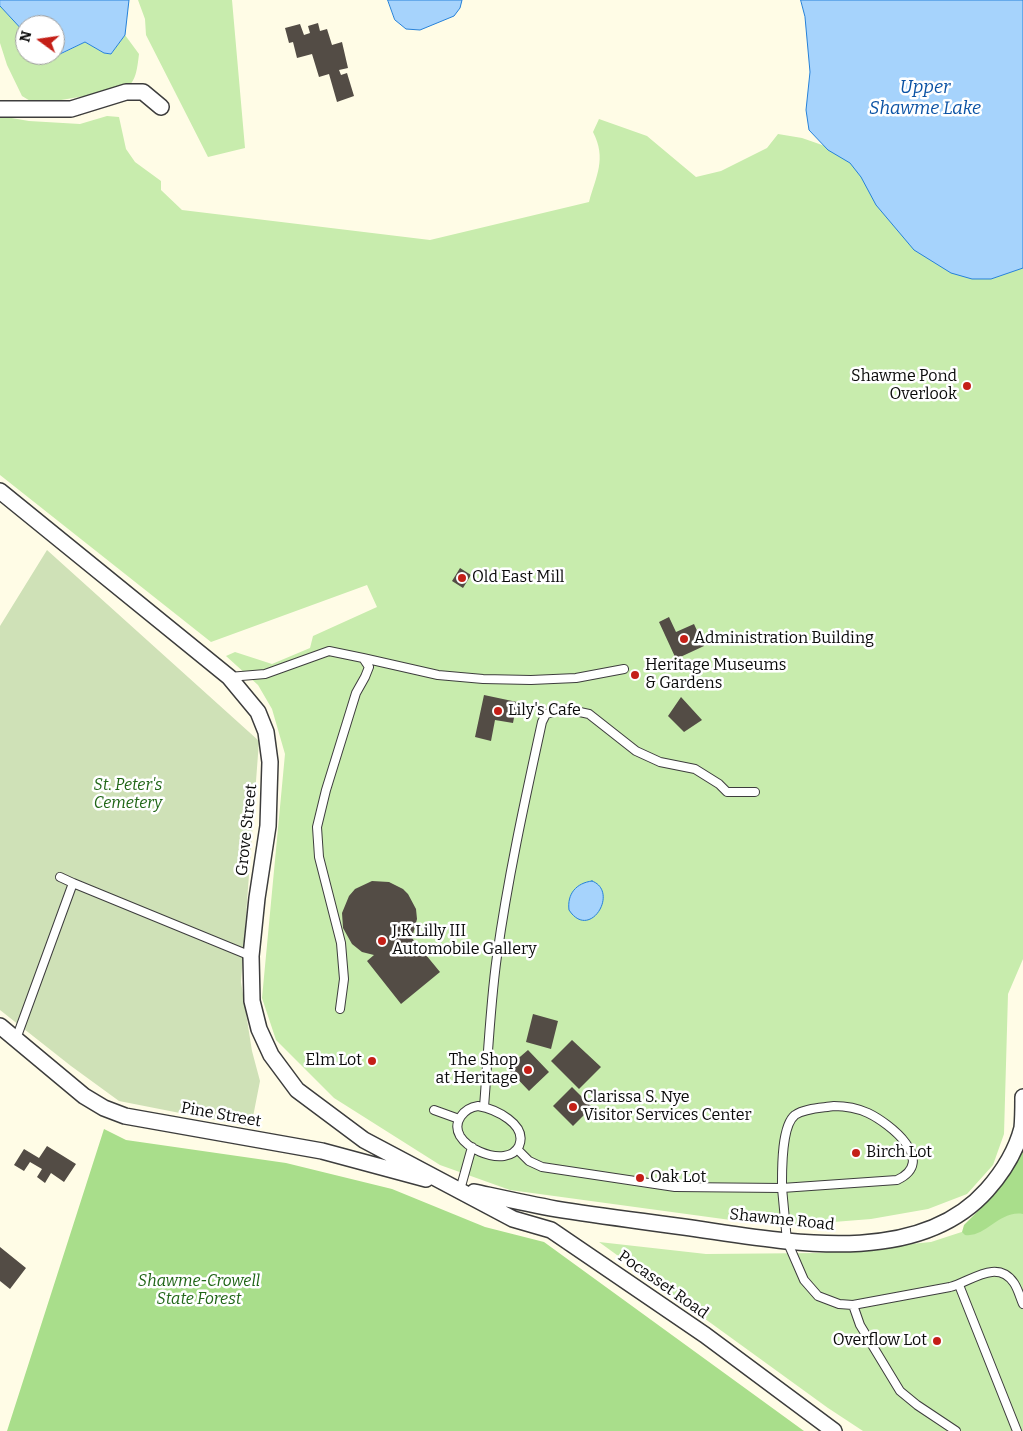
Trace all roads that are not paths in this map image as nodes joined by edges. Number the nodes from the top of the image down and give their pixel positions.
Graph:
1 (161, 107) dead end
2 (0, 109) edge
3 (0, 491) edge
4 (363, 658) junction
5 (624, 669) dead end
6 (229, 677) junction
7 (755, 792) dead end
8 (60, 876) dead end
9 (73, 883) junction
10 (251, 956) junction
11 (340, 1009) dead end
12 (0, 1026) edge
13 (16, 1039) junction
14 (1023, 1098) edge
15 (484, 1107) junction
16 (434, 1110) dead end
17 (459, 1119) junction
18 (472, 1147) junction
19 (517, 1149) junction
20 (782, 1188) junction
21 (460, 1190) junction
22 (786, 1241) junction
23 (959, 1285) junction
24 (1023, 1304) edge
25 (853, 1305) junction
26 (834, 1431) edge
27 (956, 1431) edge
28 (1017, 1431) edge

1 - 2 street
3 - 6 street, Grove Street
4 - 5 lane
4 - 6 lane
4 - 11 lane
6 - 10 street, Grove Street
7 - 15 lane
8 - 9 lane
9 - 10 lane
9 - 13 lane
10 - 21 street, Grove Street
12 - 13 street, Pine Street
13 - 21 street, Pine Street
14 - 22 street, Shawme Road
15 - 17 lane
15 - 19 lane
16 - 17 lane
17 - 18 lane
18 - 19 lane
18 - 21 lane
19 - 20 lane
20 - 20 lane
20 - 22 lane
21 - 22 street, Shawme Road
21 - 26 street, Pocasset Road
22 - 25 lane
23 - 24 lane
23 - 25 lane
23 - 28 lane
25 - 27 lane

